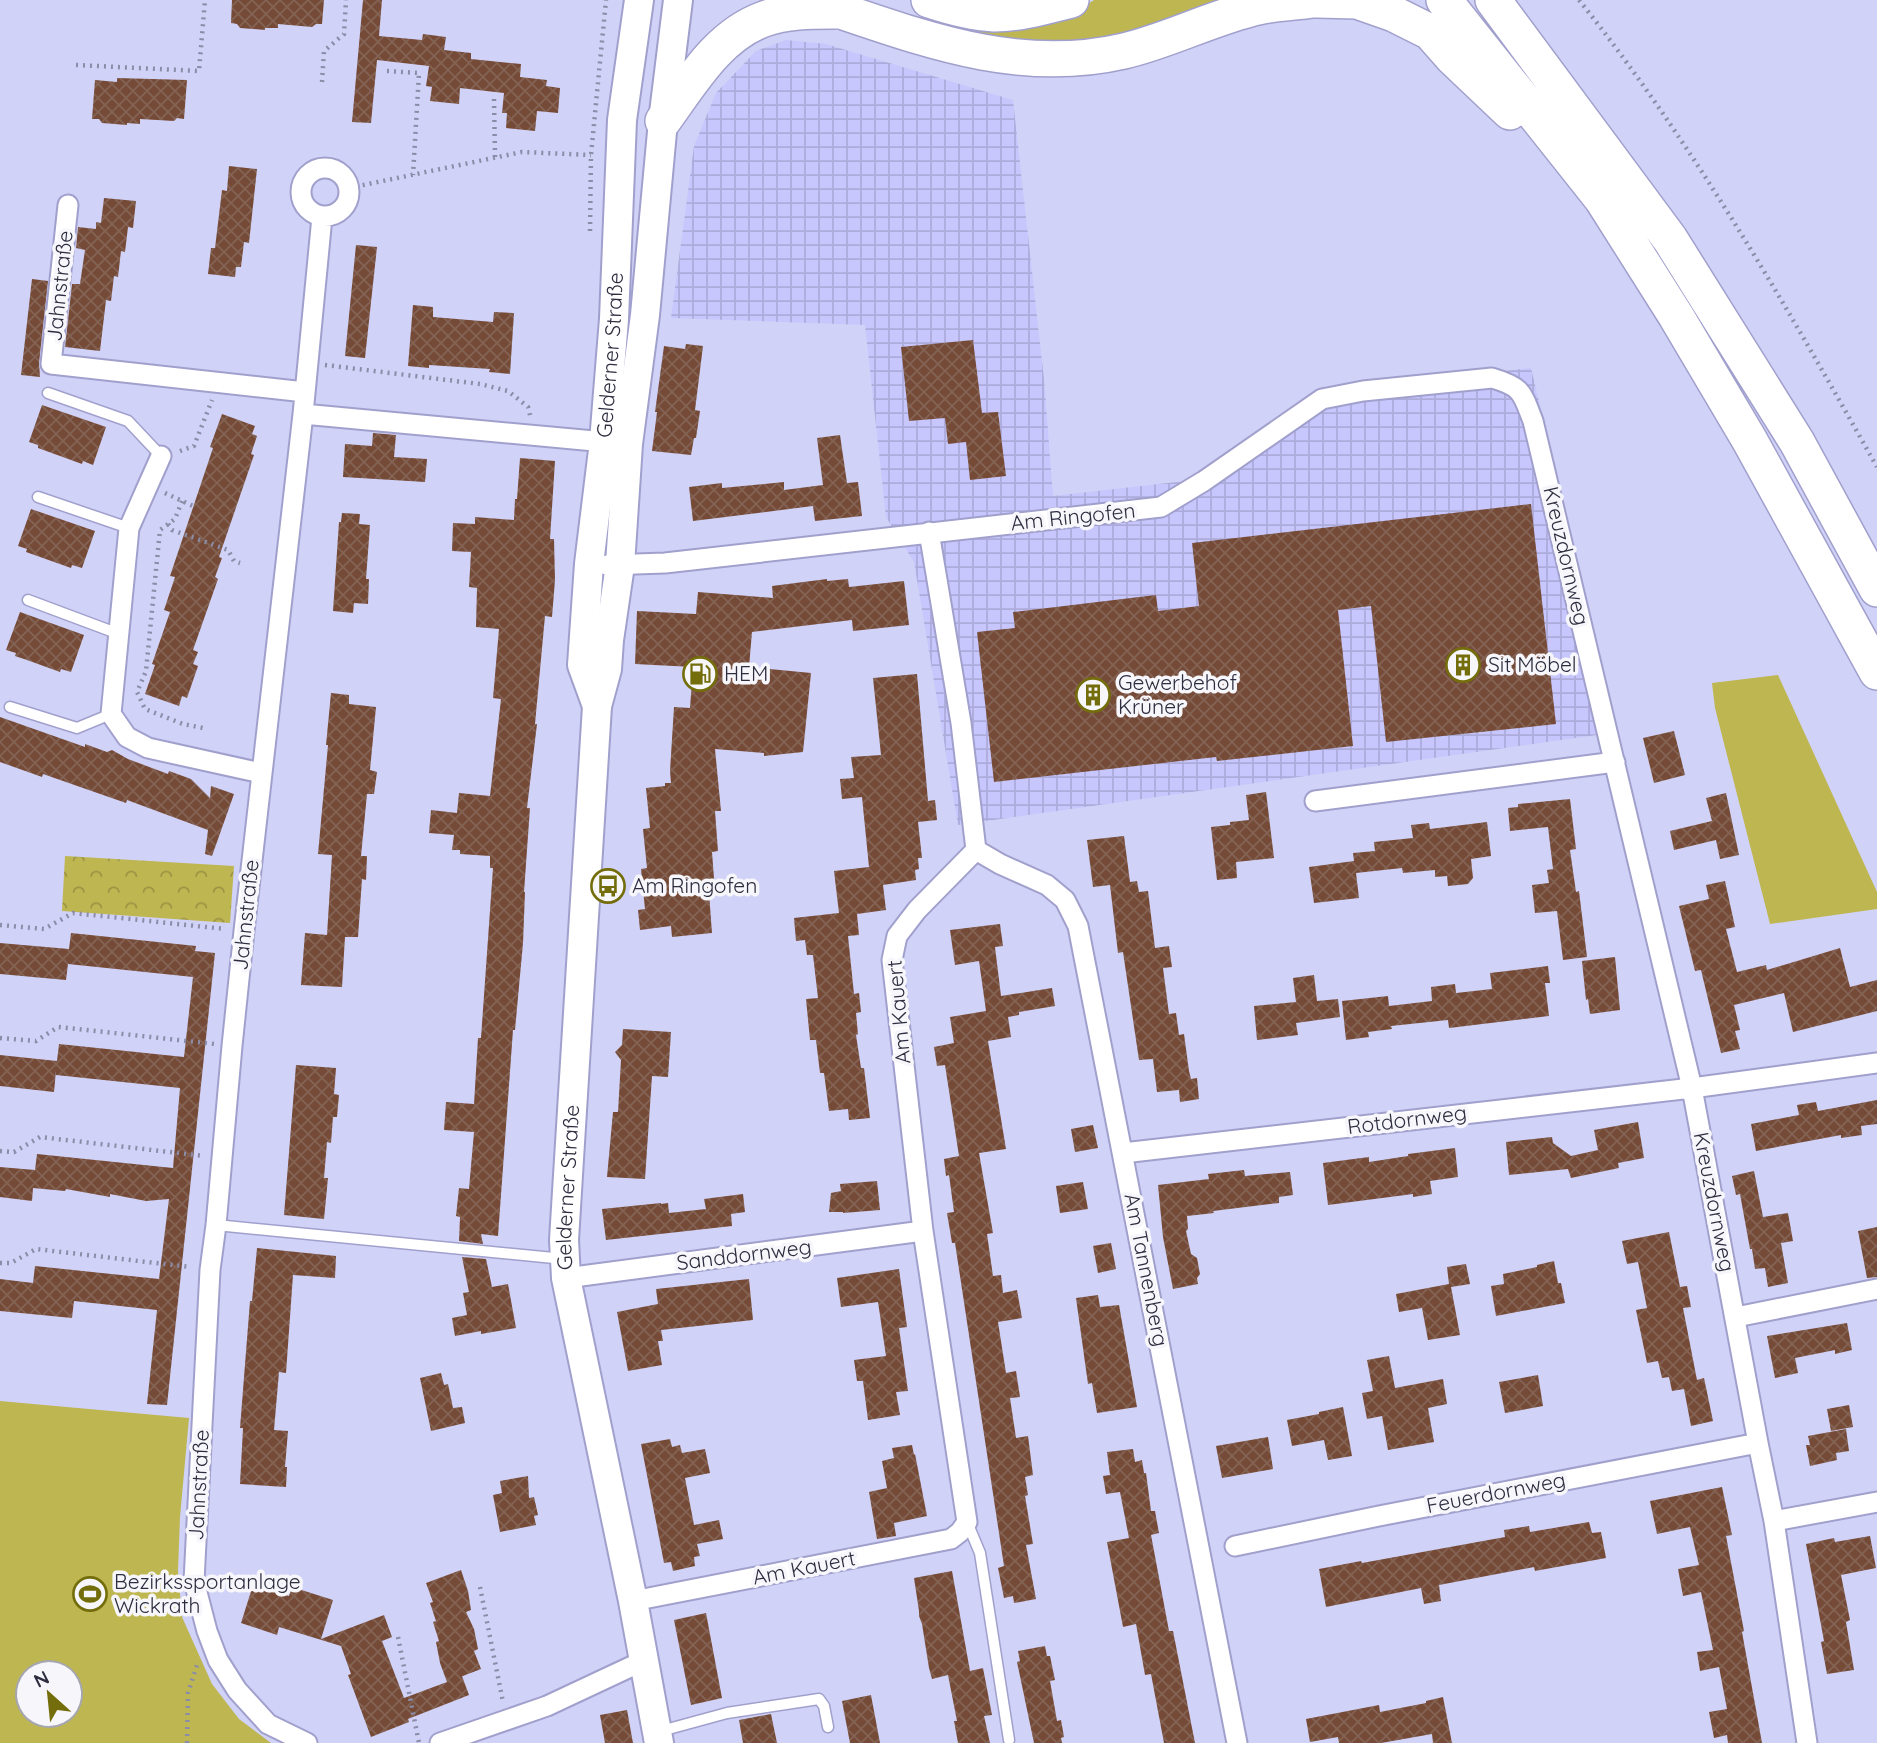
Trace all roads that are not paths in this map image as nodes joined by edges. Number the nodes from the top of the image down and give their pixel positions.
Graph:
1 (639, 0) edge
2 (678, 0) edge
3 (807, 0) edge
4 (929, 0) edge
5 (1071, 0) edge
6 (1315, 0) edge
7 (1444, 0) edge
8 (1493, 0) edge
9 (842, 11) junction
10 (663, 121) junction
11 (1602, 199) junction
12 (68, 205) dead end
13 (322, 217) junction
14 (305, 392) junction
15 (1521, 392) joint
16 (48, 393) dead end
17 (303, 414) junction
18 (616, 443) junction
19 (161, 456) joint
20 (38, 497) dead end
21 (129, 528) junction
22 (929, 533) junction
23 (589, 565) junction
24 (620, 565) junction
25 (1877, 589) edge
26 (27, 600) dead end
27 (119, 634) junction
28 (1877, 672) edge
29 (597, 706) junction
30 (10, 707) dead end
31 (111, 714) junction
32 (1615, 762) junction
33 (261, 773) junction
34 (1315, 801) dead end
35 (976, 850) junction
36 (1877, 1063) edge
37 (1692, 1087) junction
38 (1123, 1153) junction
39 (216, 1225) junction
40 (923, 1231) junction
41 (565, 1268) junction
42 (1877, 1289) edge
43 (1736, 1317) junction
44 (1758, 1443) junction
45 (1877, 1502) edge
46 (1774, 1521) junction
47 (967, 1522) junction
48 (1235, 1546) dead end
49 (633, 1601) junction
50 (643, 1661) junction
51 (828, 1727) dead end
52 (658, 1737) edge
53 (1009, 1740) dead end
54 (307, 1743) edge
55 (440, 1743) edge
56 (1237, 1743) edge
57 (1807, 1743) edge

1 - 18 main road, Gelderner Straße
2 - 10 main road, Gelderner Straße
3 - 9 highway
4 - 5 highway
6 - 9 highway
6 - 11 highway
7 - 11 highway
8 - 25 highway
9 - 10 highway
10 - 18 main road, Gelderner Straße
11 - 28 highway
12 - 14 street, Jahnstraße
13 - 13 street
13 - 14 street, Jahnstraße
14 - 17 street, Jahnstraße
15 - 22 street, Am Ringofen
15 - 32 street, Kreuzdornweg
16 - 19 lane
17 - 18 street
17 - 33 street, Jahnstraße
18 - 23 main road, Gelderner Straße
18 - 24 main road, Gelderner Straße
19 - 21 street
20 - 21 lane
21 - 27 street
22 - 24 street, Am Ringofen
22 - 35 street
23 - 24 street, Am Ringofen
23 - 29 main road, Gelderner Straße
24 - 29 main road, Gelderner Straße
26 - 27 lane
27 - 31 street
29 - 41 main road, Gelderner Straße
30 - 31 lane
31 - 33 street
32 - 34 street
32 - 37 street, Kreuzdornweg
33 - 39 street, Jahnstraße
35 - 38 street, Am Tannenberg
35 - 40 street, Am Kauert
36 - 37 street
37 - 38 street, Rotdornweg
37 - 43 street, Kreuzdornweg
38 - 56 street, Am Tannenberg
39 - 41 lane
39 - 54 street, Jahnstraße
40 - 41 street, Sanddornweg
40 - 47 street, Am Kauert
41 - 49 main road, Gelderner Straße
42 - 43 street
43 - 44 street, Kreuzdornweg
44 - 46 street, Kreuzdornweg
44 - 48 street, Feuerdornweg
45 - 46 street
46 - 57 street, Kreuzdornweg
47 - 49 street, Am Kauert
47 - 53 lane, Am Kauert
49 - 50 main road, Gelderner Straße
50 - 52 main road, Gelderner Straße
50 - 55 street
51 - 52 lane

